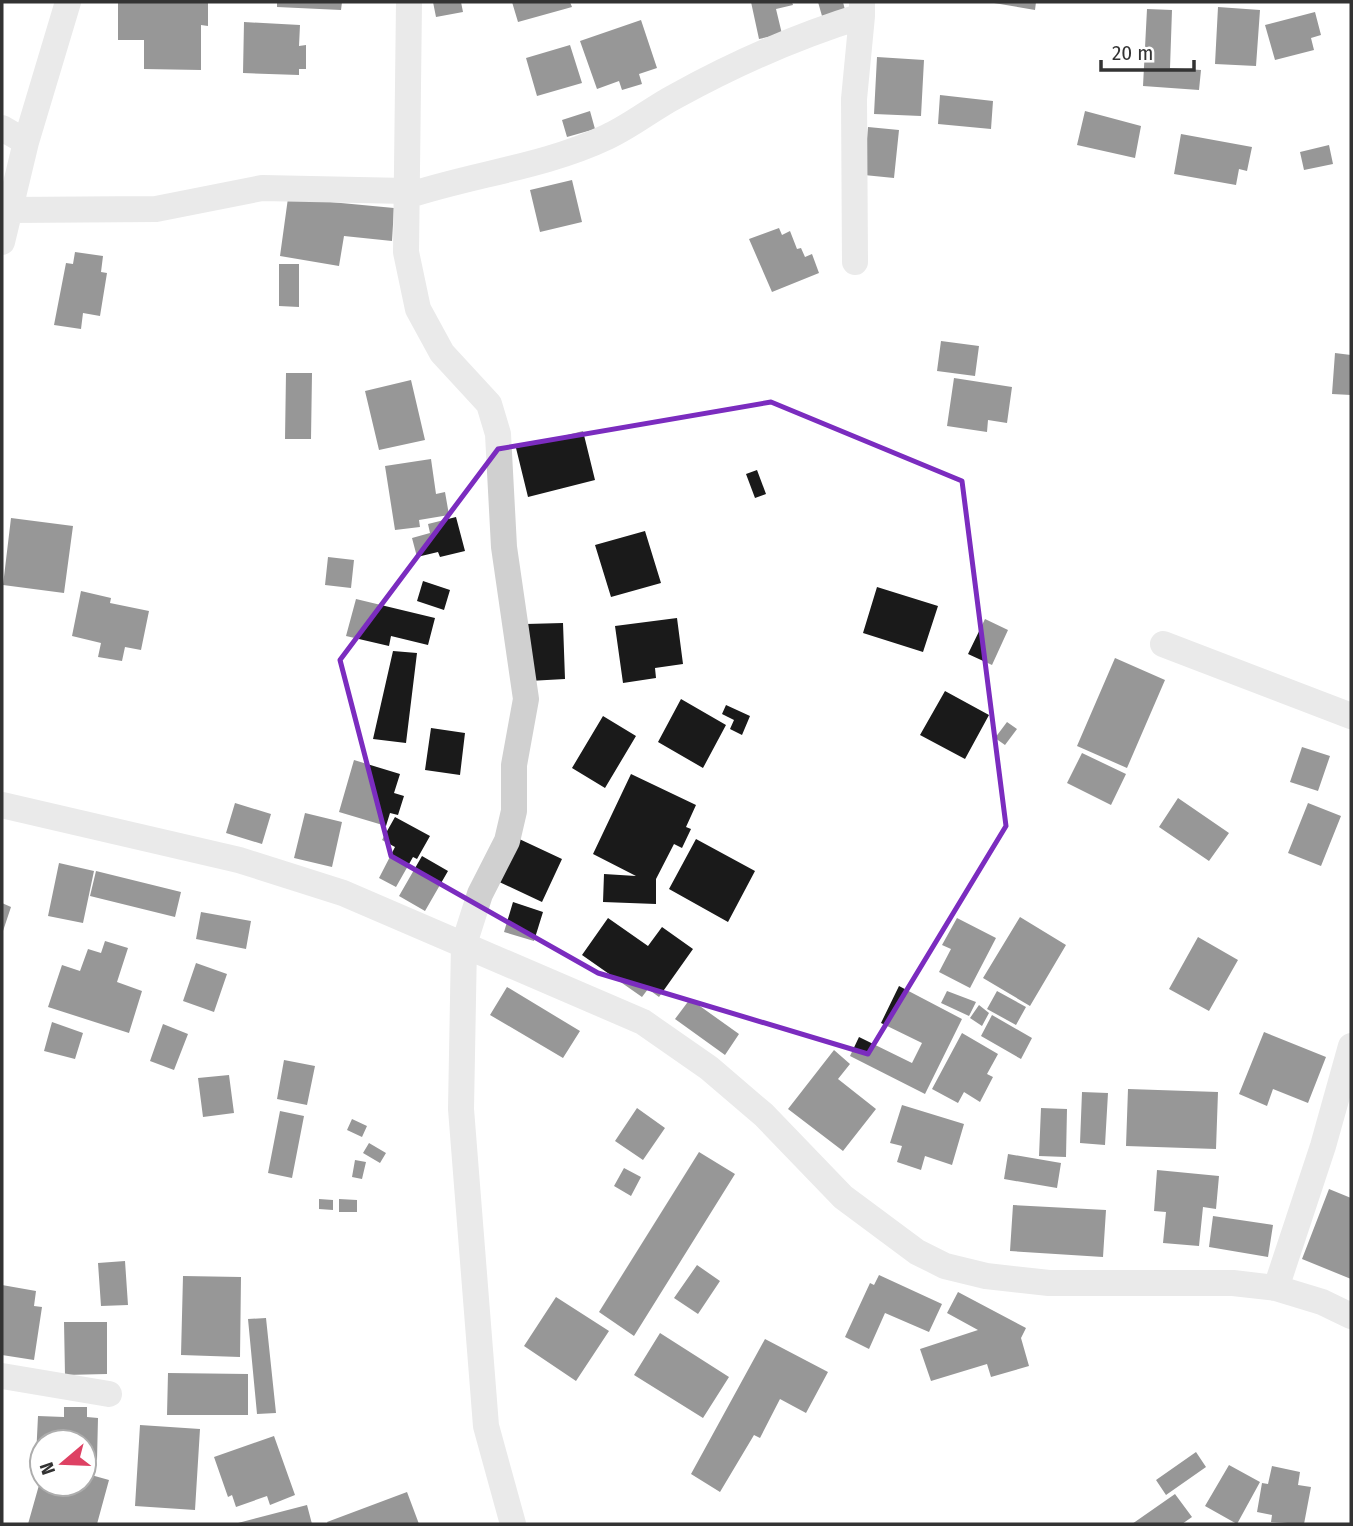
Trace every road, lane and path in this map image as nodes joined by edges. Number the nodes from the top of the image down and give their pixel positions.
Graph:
1 (68, 2) edge
2 (409, 2) edge
3 (862, 9) edge
4 (2, 128) edge
5 (26, 142) junction
6 (407, 193) junction
7 (9, 211) junction
8 (2, 242) edge
9 (855, 262) dead end
10 (1163, 643) dead end
11 (1351, 716) edge
12 (2, 805) edge
13 (464, 944) junction
14 (1351, 1046) edge
15 (1276, 1288) junction
16 (1351, 1316) edge
17 (2, 1376) edge
18 (109, 1394) dead end
19 (513, 1524) edge

1 - 5 street
2 - 6 street
3 - 6 street
3 - 9 street
4 - 5 street
5 - 7 street
6 - 7 street
6 - 13 street
7 - 8 street
10 - 11 street
12 - 13 street
13 - 15 street
13 - 19 street
14 - 15 street
15 - 16 street
17 - 18 street

